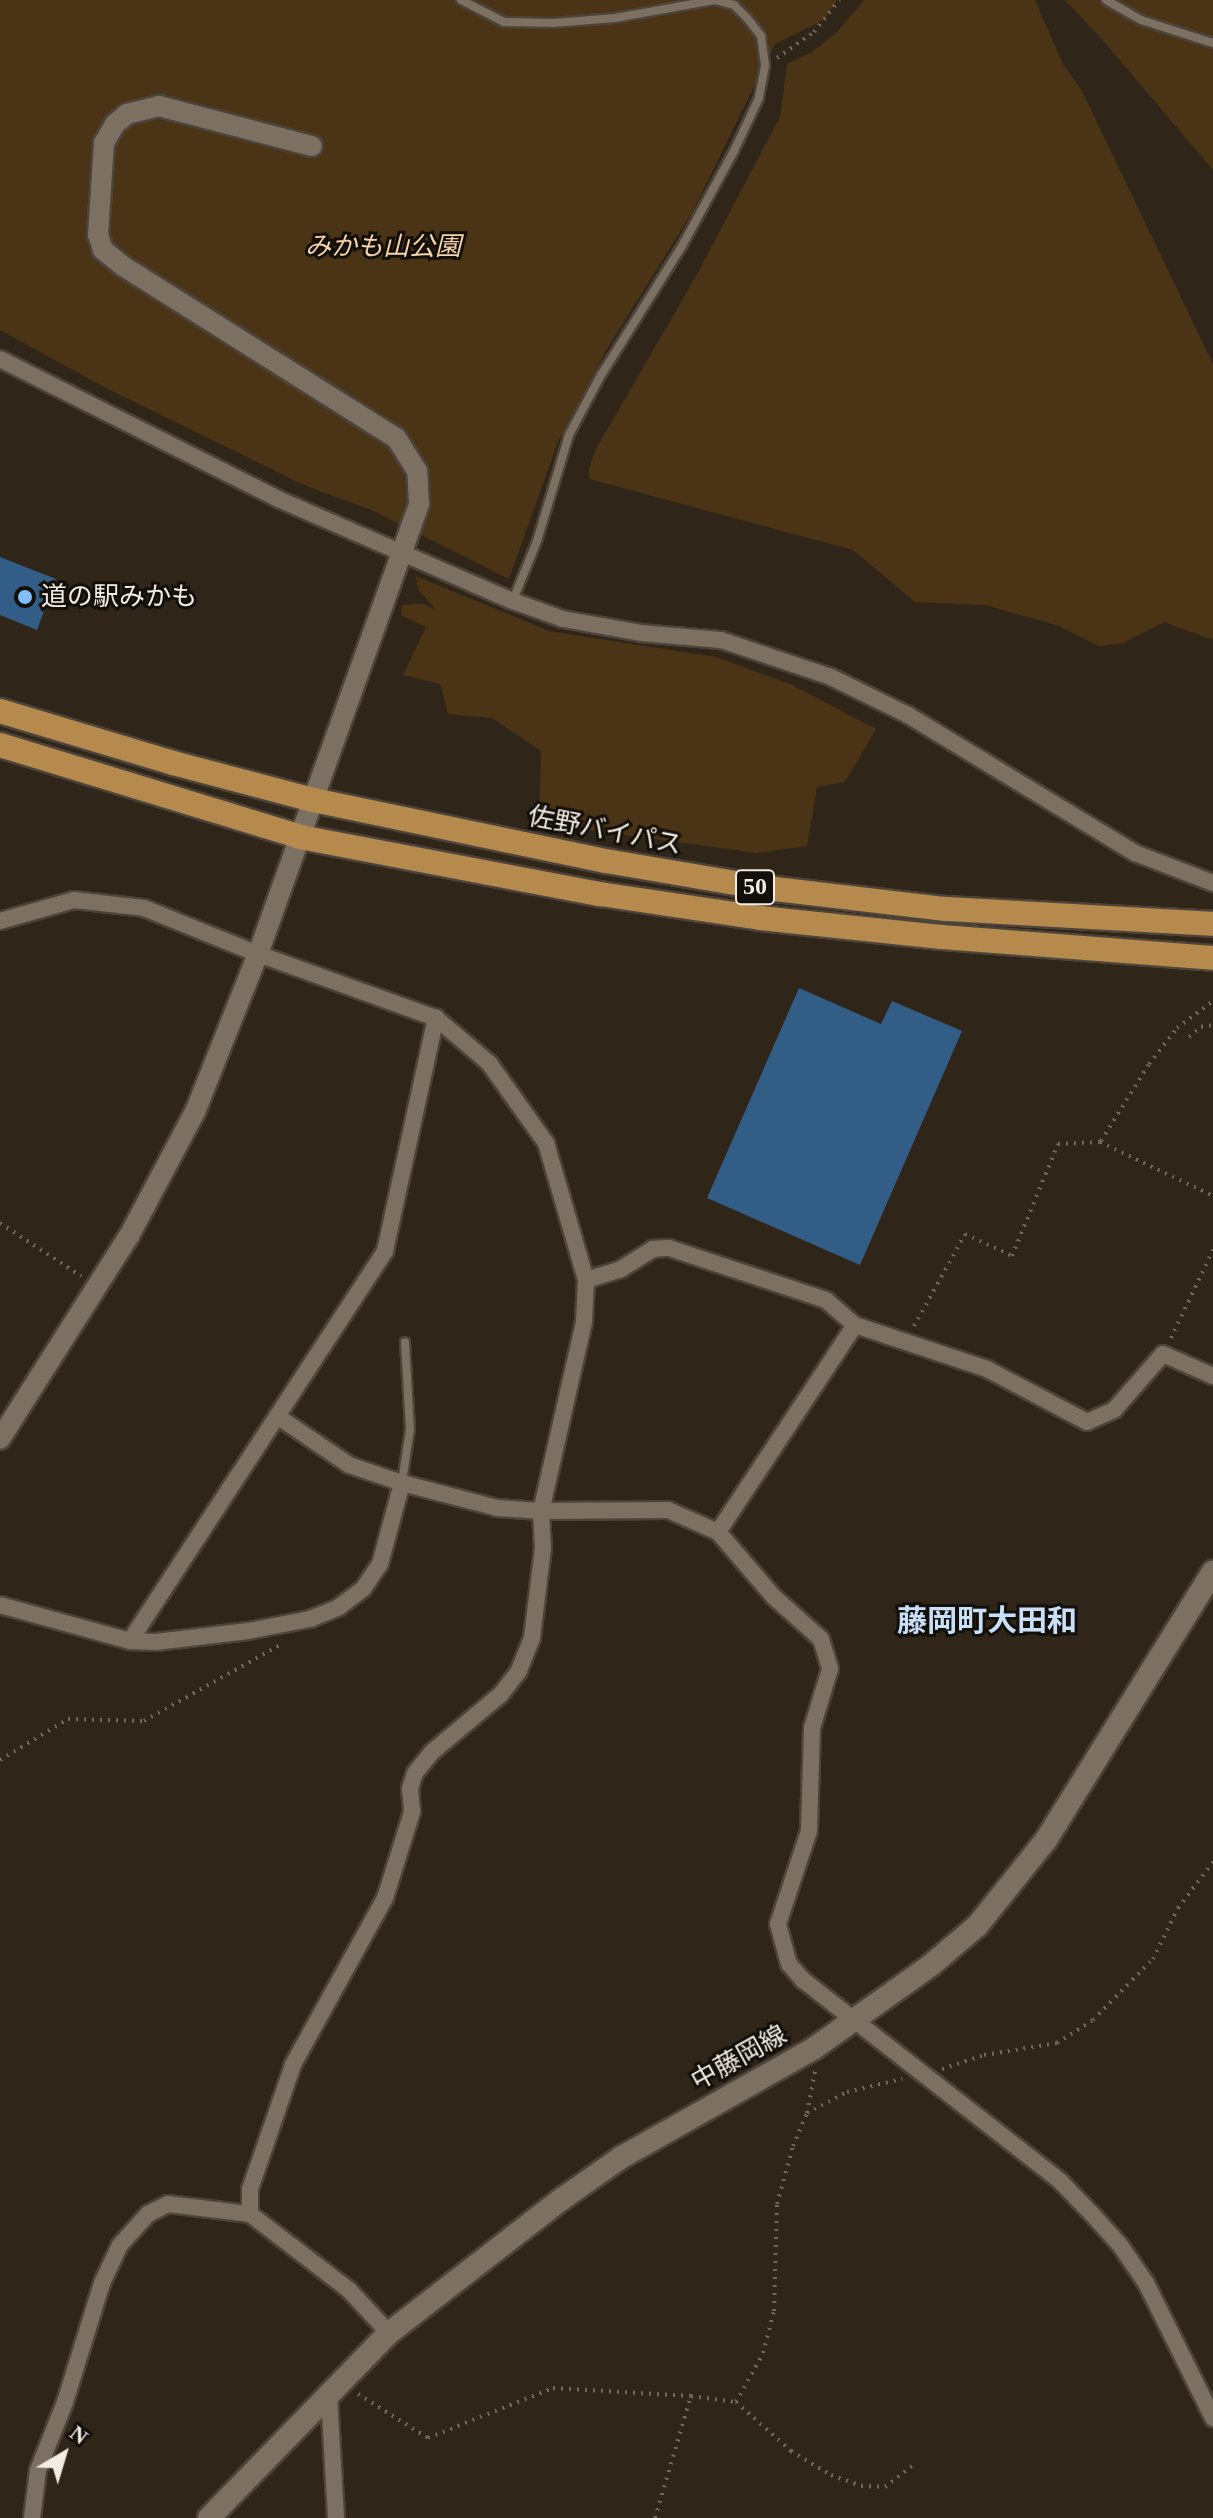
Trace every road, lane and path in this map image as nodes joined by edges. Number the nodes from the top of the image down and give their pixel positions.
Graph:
1 (461, 0) edge
2 (839, 0) edge
3 (1106, 0) edge
4 (1213, 43) edge
5 (765, 66) junction
6 (312, 146) dead end
7 (0, 359) edge
8 (403, 552) junction
9 (513, 601) junction
10 (0, 711) edge
11 (0, 745) edge
12 (313, 800) junction
13 (300, 837) junction
14 (1213, 883) edge
15 (0, 921) edge
16 (1213, 924) edge
17 (258, 954) junction
18 (1213, 958) edge
19 (1213, 1001) edge
20 (436, 1018) junction
21 (1213, 1025) edge
22 (1189, 1037) dead end
23 (1100, 1142) junction
24 (1213, 1196) edge
25 (0, 1223) edge
26 (1213, 1250) edge
27 (586, 1280) junction
28 (96, 1286) junction
29 (855, 1325) junction
30 (405, 1342) dead end
31 (905, 1342) junction
32 (1163, 1354) junction
33 (1213, 1376) edge
34 (277, 1416) junction
35 (0, 1439) edge
36 (402, 1483) junction
37 (541, 1511) junction
38 (718, 1532) junction
39 (1213, 1572) edge
40 (0, 1605) edge
41 (310, 1619) junction
42 (130, 1641) junction
43 (0, 1760) edge
44 (1213, 1862) edge
45 (855, 2021) junction
46 (813, 2049) junction
47 (922, 2074) junction
48 (807, 2113) junction
49 (250, 2214) junction
50 (389, 2333) junction
51 (336, 2389) junction
52 (691, 2396) junction
53 (736, 2402) junction
54 (1213, 2418) edge
55 (914, 2464) dead end
56 (32, 2518) edge
57 (209, 2518) edge
58 (336, 2518) edge
59 (655, 2518) edge

1 - 5 lane
2 - 5 path
3 - 4 lane
5 - 9 lane
6 - 8 street
7 - 8 street
8 - 9 street
8 - 12 street
9 - 14 street
10 - 12 highway, 佐野バイパス / 50
11 - 13 highway, 50
12 - 13 street
12 - 16 highway, 佐野バイパス / 50
13 - 17 street
13 - 18 highway, 50
15 - 17 street
17 - 20 street
17 - 28 street
19 - 23 path
20 - 27 street
20 - 34 street
21 - 22 path
23 - 24 path
23 - 31 path
25 - 28 path
26 - 32 path
27 - 29 street
27 - 37 street
28 - 35 street
29 - 31 street
29 - 38 street
30 - 36 lane
31 - 32 street
32 - 33 street
34 - 36 street
34 - 42 street
36 - 37 street
36 - 41 street
37 - 38 street
37 - 49 street
38 - 45 street
39 - 45 main road, 中藤岡線
40 - 42 street
41 - 42 street
41 - 43 path
44 - 47 path
45 - 46 main road, 中藤岡線
45 - 47 street
46 - 48 path
46 - 50 main road, 中藤岡線
47 - 48 path
47 - 54 street
48 - 53 path
49 - 50 street
49 - 56 street
50 - 51 main road, 中藤岡線
51 - 52 path
51 - 57 main road, 中藤岡線
51 - 58 street
52 - 53 path
52 - 59 path
53 - 55 path

